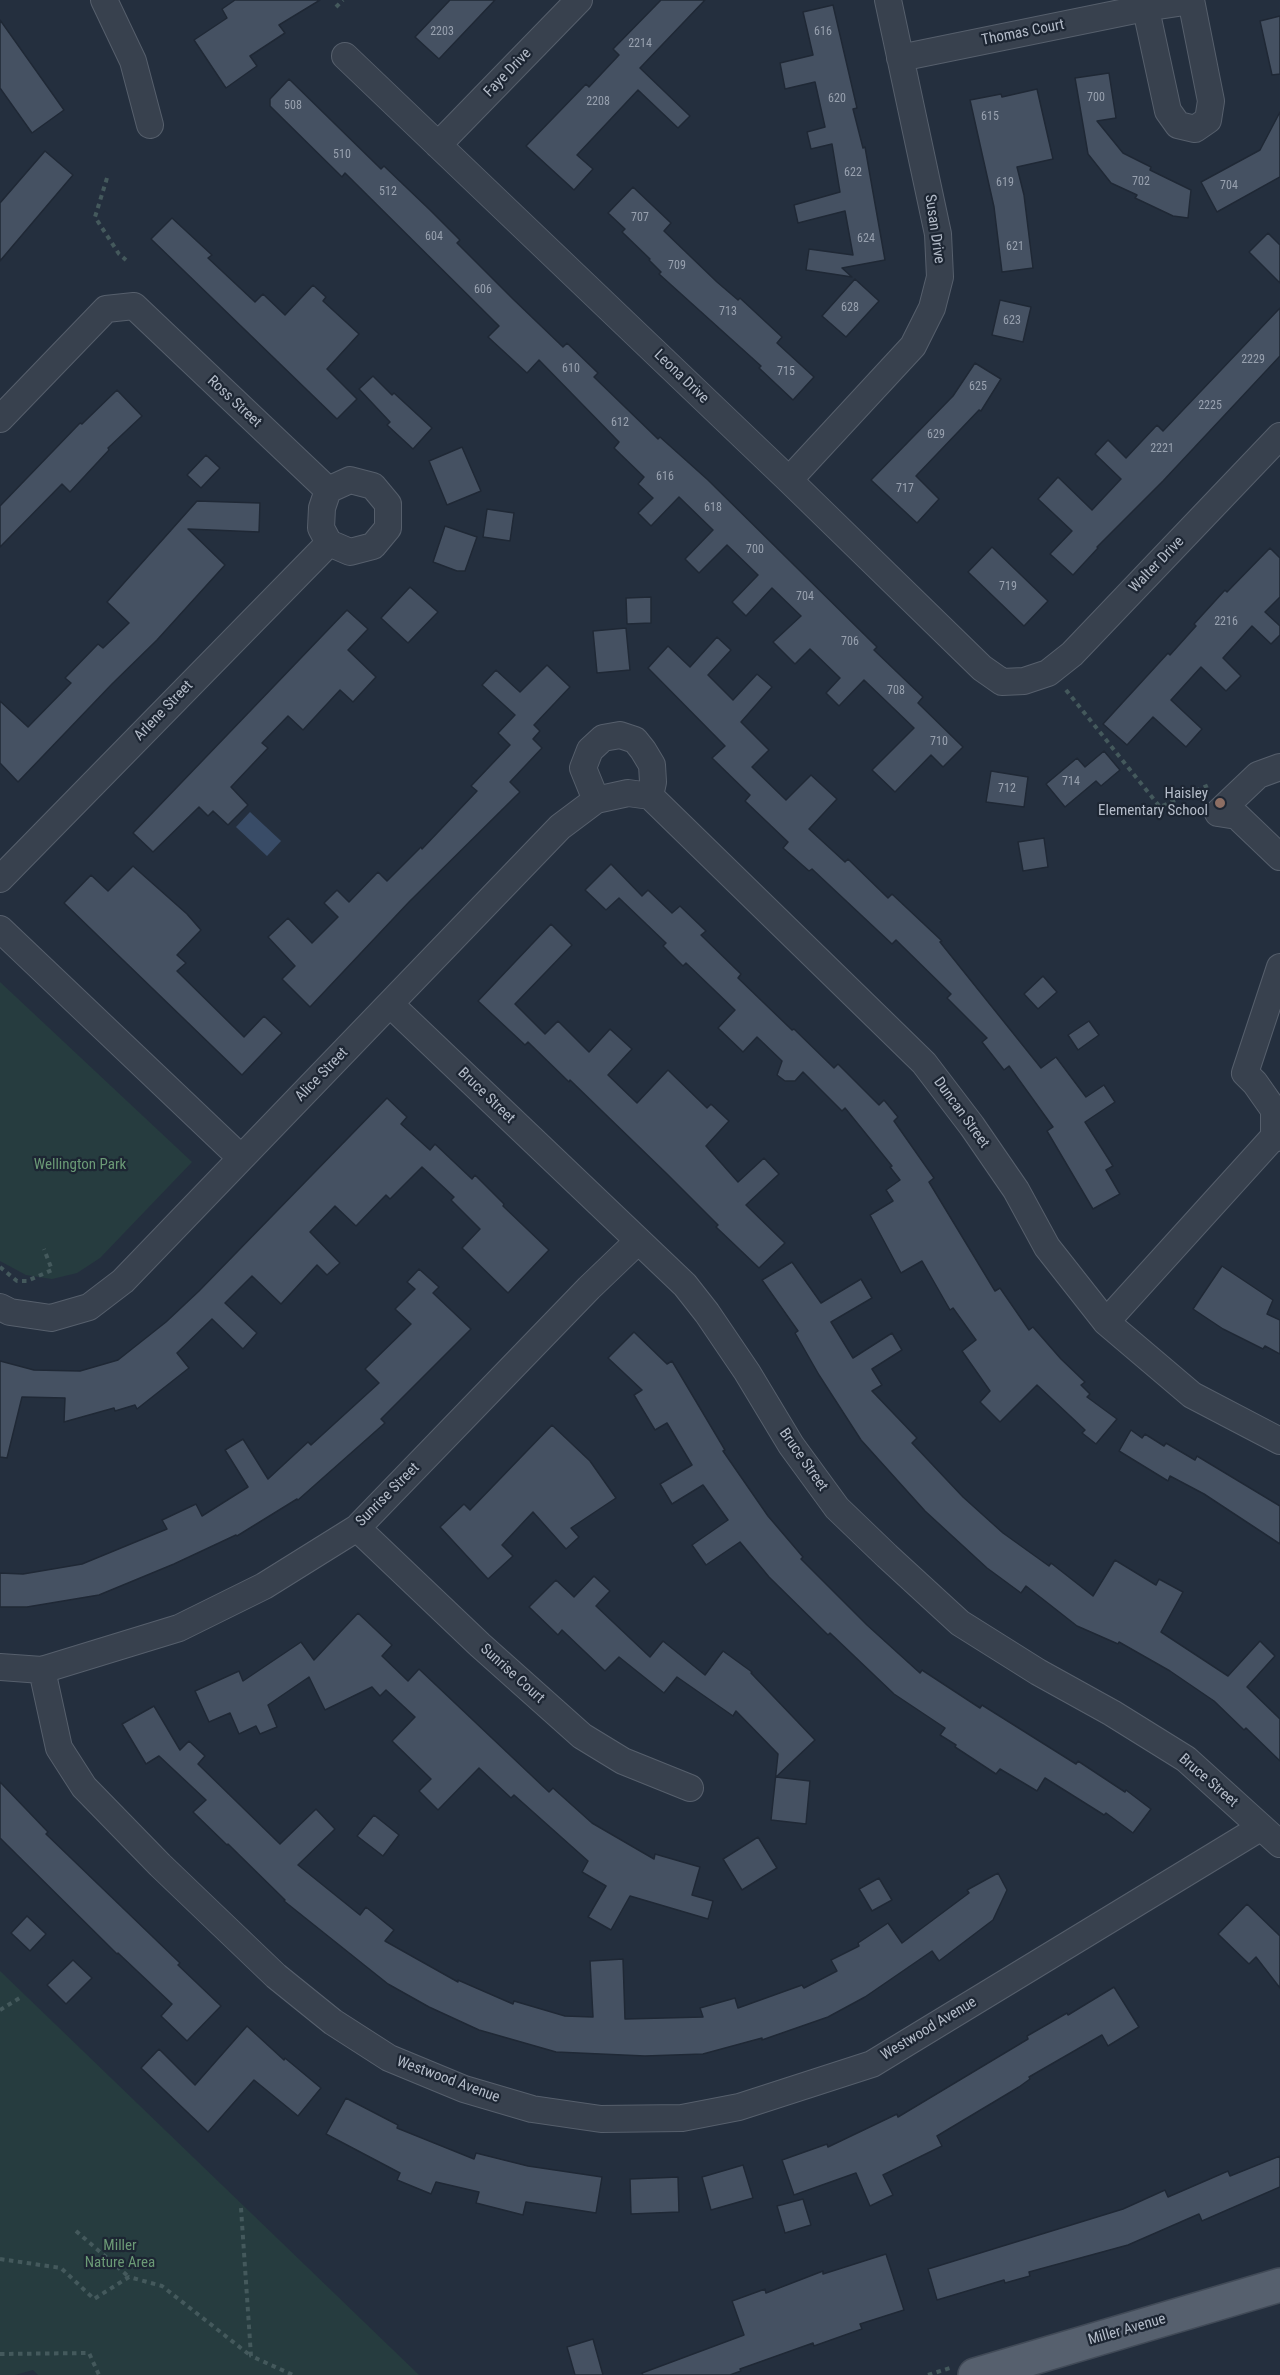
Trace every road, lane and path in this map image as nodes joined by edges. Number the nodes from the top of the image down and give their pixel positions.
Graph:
1 (104, 0) edge
2 (343, 0) edge
3 (579, 0) edge
4 (888, 0) edge
5 (1191, 0) edge
6 (1145, 4) edge
7 (336, 7) dead end
8 (345, 56) dead end
9 (900, 58) junction
10 (150, 125) dead end
11 (438, 146) junction
12 (107, 178) dead end
13 (126, 260) dead end
14 (0, 419) edge
15 (1280, 436) edge
16 (789, 480) junction
17 (328, 490) junction
18 (329, 543) junction
19 (1052, 670) junction
20 (1024, 681) joint
21 (1280, 767) edge
22 (1218, 781) dead end
23 (639, 795) junction
24 (596, 800) junction
25 (1280, 857) edge
26 (0, 879) edge
27 (0, 929) edge
28 (1280, 967) edge
29 (390, 1004) junction
30 (1277, 1134) edge
31 (241, 1158) junction
32 (638, 1241) junction
33 (44, 1250) dead end
34 (0, 1268) edge
35 (0, 1307) edge
36 (1106, 1322) junction
37 (1280, 1441) edge
38 (357, 1528) junction
39 (0, 1667) edge
40 (42, 1670) junction
41 (690, 1788) dead end
42 (1260, 1828) junction
43 (1280, 1844) edge
44 (22, 1996) dead end
45 (0, 2010) edge
46 (241, 2208) dead end
47 (76, 2231) dead end
48 (0, 2259) edge
49 (129, 2277) junction
50 (1280, 2285) edge
51 (0, 2354) edge
52 (251, 2356) junction
53 (99, 2375) edge
54 (293, 2375) edge
55 (975, 2375) edge

1 - 10 street
2 - 7 path
3 - 11 street, Faye Drive
4 - 9 street, Susan Drive
5 - 6 street, Thomas Court
5 - 6 street, Thomas Court
6 - 9 street, Thomas Court
8 - 11 street, Leona Drive
9 - 16 street, Susan Drive
11 - 16 street, Leona Drive
12 - 13 path
14 - 17 street, Ross Street
15 - 19 street, Walter Drive
16 - 20 street, Leona Drive
17 - 18 street
17 - 18 street
18 - 26 street, Arlene Street
19 - 20 street, Walter Drive
19 - 22 path
21 - 25 street
23 - 24 street, Alice Street
23 - 24 street
23 - 36 street, Duncan Street
24 - 29 street, Alice Street
27 - 31 street
28 - 30 street
29 - 31 street, Alice Street
29 - 32 street, Bruce Street
30 - 36 street
31 - 35 street, Alice Street
32 - 38 street, Sunrise Street
32 - 42 street, Bruce Street
33 - 34 path
36 - 37 street, Duncan Street
38 - 40 street, Sunrise Street
38 - 41 street, Sunrise Court
39 - 40 street
40 - 42 street, Westwood Avenue
42 - 43 street, Bruce Street
44 - 45 path
46 - 52 path
47 - 49 path
48 - 49 path
49 - 52 path
50 - 55 main road, Miller Avenue
51 - 53 path
52 - 54 path

